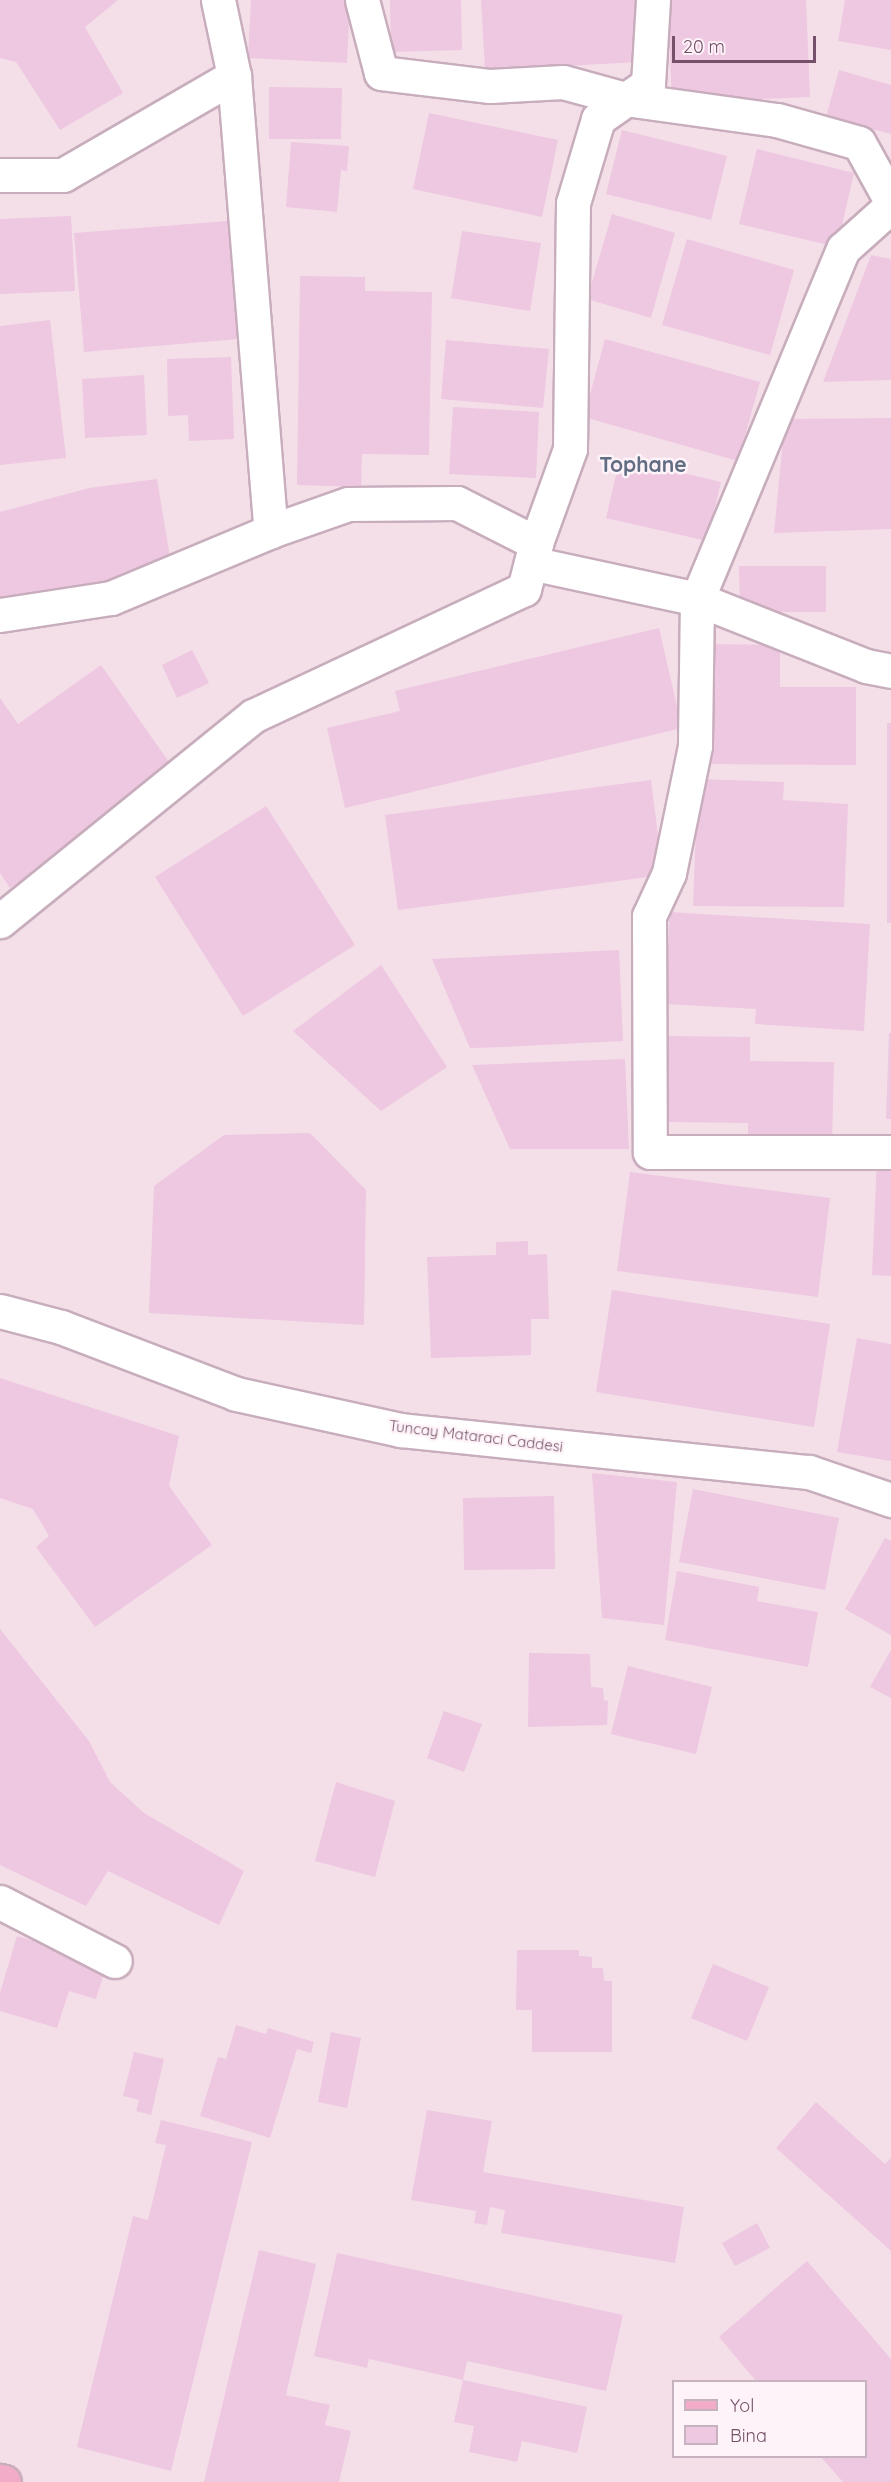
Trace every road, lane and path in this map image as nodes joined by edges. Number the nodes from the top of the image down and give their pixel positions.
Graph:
1 (218, 0) edge
2 (362, 0) edge
3 (653, 0) edge
4 (234, 76) junction
5 (625, 99) junction
6 (0, 175) edge
7 (891, 201) edge
8 (891, 206) edge
9 (271, 531) junction
10 (534, 553) junction
11 (697, 599) junction
12 (0, 615) edge
13 (891, 671) edge
14 (0, 921) edge
15 (891, 1152) edge
16 (0, 1311) edge
17 (891, 1500) edge
18 (0, 1902) edge
19 (115, 1961) dead end

1 - 4 street
2 - 5 street
3 - 5 street
4 - 6 street
4 - 9 street
5 - 7 street
5 - 10 street
8 - 11 street
9 - 10 street
9 - 12 street
10 - 11 street
10 - 14 street
11 - 13 street
11 - 15 street
16 - 17 street, Tuncay Mataraci Caddesi
18 - 19 street

